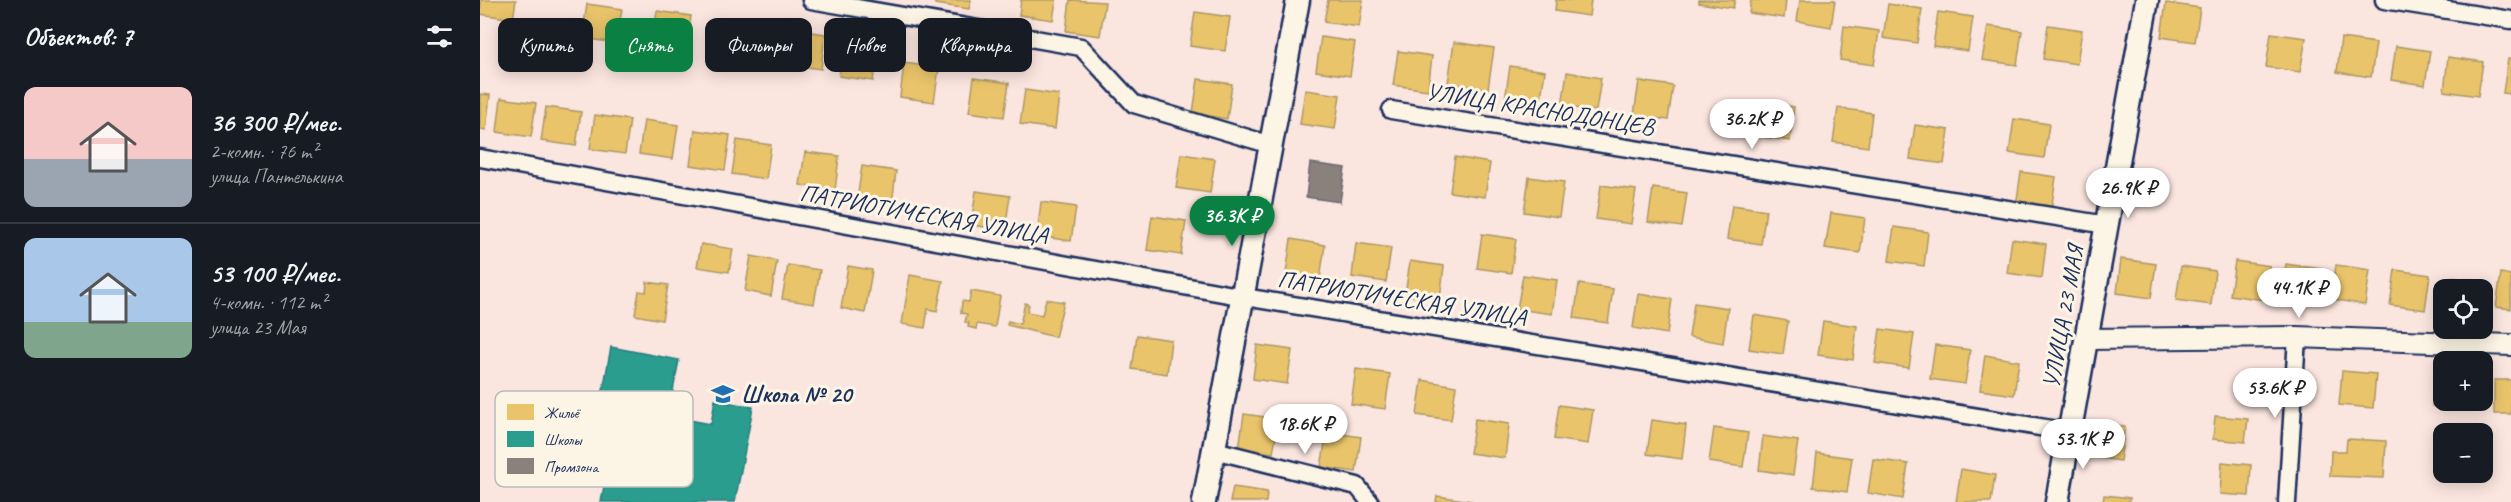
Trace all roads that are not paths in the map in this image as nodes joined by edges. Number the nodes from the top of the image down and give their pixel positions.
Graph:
1 (811, 0) edge
2 (1298, 0) edge
3 (2147, 0) edge
4 (2384, 0) edge
5 (2511, 20) edge
6 (1391, 110) dead end
7 (1271, 145) junction
8 (480, 158) edge
9 (2107, 225) junction
10 (1244, 297) junction
11 (2297, 337) junction
12 (2086, 339) junction
13 (2511, 345) edge
14 (2070, 432) junction
15 (1214, 450) junction
16 (1204, 502) edge
17 (1370, 502) edge
18 (2057, 502) edge
19 (2287, 502) edge

1 - 7 street
2 - 7 main road
3 - 9 main road, УЛИЦА 23 МАЯ
4 - 5 street
6 - 9 street, УЛИЦА КРАСНОДОНЦЕВ
7 - 10 main road
8 - 10 street, ПАТРИОТИЧЕСКАЯ УЛИЦА
9 - 12 main road, УЛИЦА 23 МАЯ
10 - 14 street, ПАТРИОТИЧЕСКАЯ УЛИЦА
10 - 15 main road
11 - 12 street
11 - 13 street
11 - 19 street
12 - 14 main road, УЛИЦА 23 МАЯ
14 - 18 main road, УЛИЦА 23 МАЯ
15 - 16 main road
15 - 17 street

